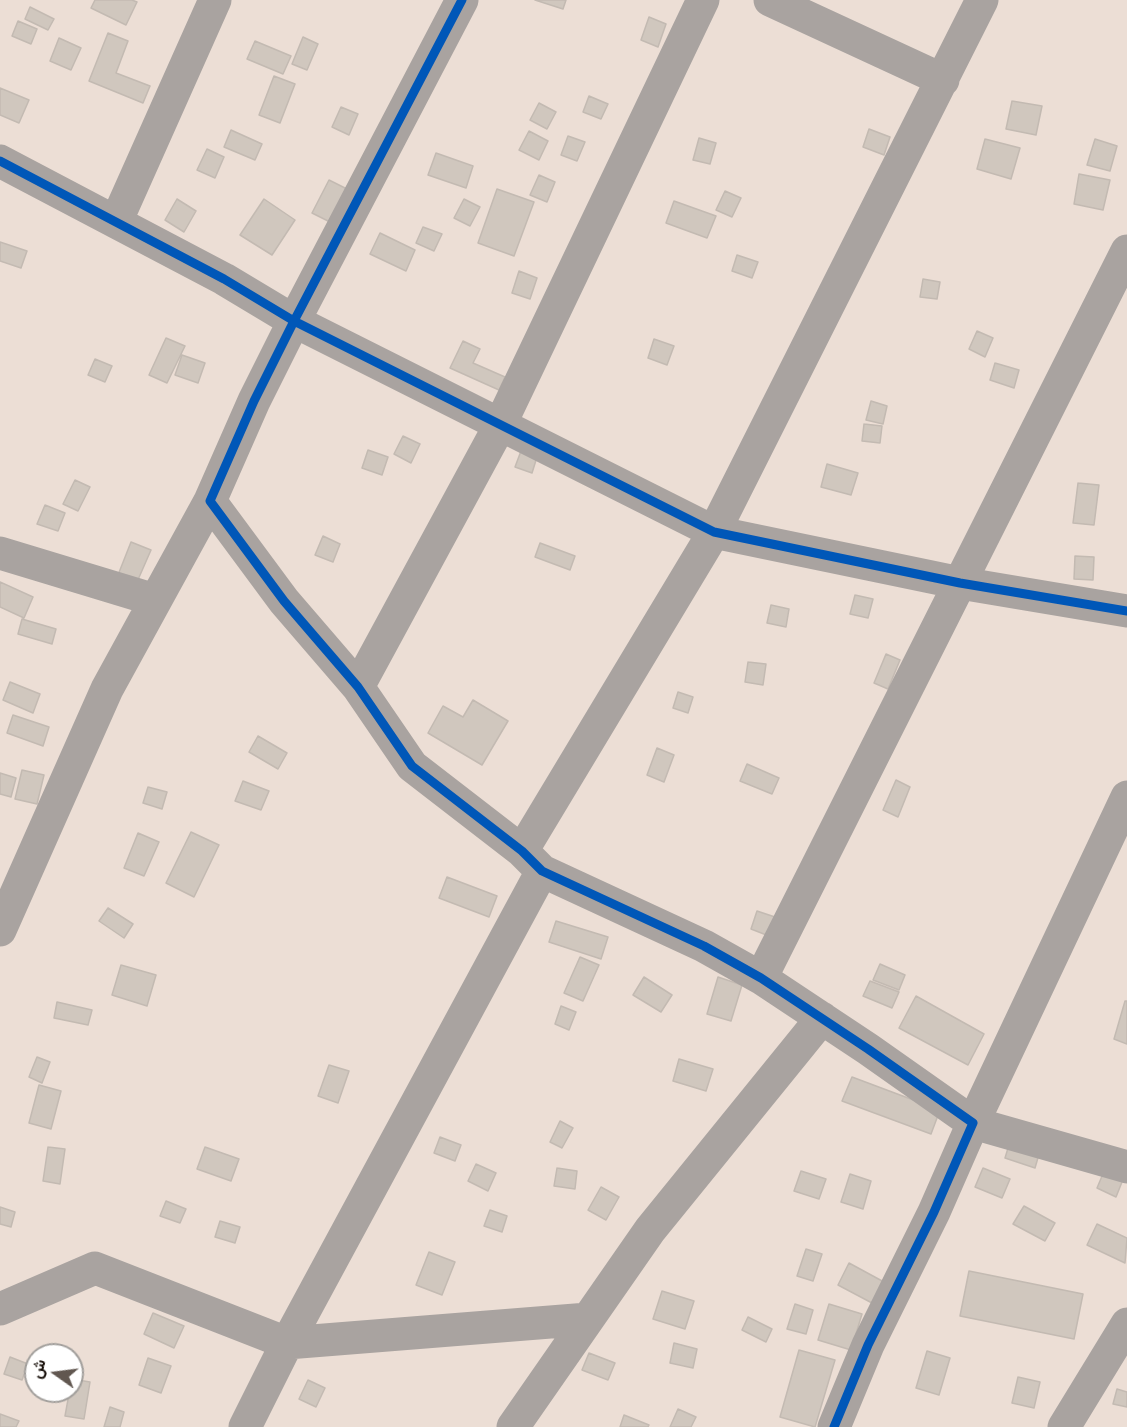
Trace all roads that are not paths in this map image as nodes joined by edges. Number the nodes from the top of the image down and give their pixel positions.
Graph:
1 (215, 0) edge
2 (462, 0) edge
3 (703, 0) edge
4 (770, 0) edge
5 (982, 0) edge
6 (943, 80) junction
7 (0, 161) edge
8 (116, 222) junction
9 (1127, 251) edge
10 (294, 321) junction
11 (500, 425) junction
12 (210, 501) junction
13 (714, 532) junction
14 (0, 553) edge
15 (960, 583) junction
16 (155, 600) junction
17 (1127, 611) edge
18 (358, 687) junction
19 (1127, 797) edge
20 (532, 861) junction
21 (0, 930) edge
22 (761, 978) junction
23 (822, 1018) junction
24 (973, 1123) junction
25 (1127, 1167) edge
26 (0, 1309) edge
27 (588, 1319) junction
28 (1127, 1324) edge
29 (287, 1343) junction
30 (245, 1427) edge
31 (513, 1427) edge
32 (834, 1427) edge
33 (1064, 1427) edge

1 - 8 street
2 - 10 street
3 - 11 street
4 - 6 street
5 - 6 street
6 - 13 street
7 - 8 street
8 - 10 street
9 - 15 street
10 - 11 street
10 - 12 street
11 - 13 street
11 - 18 street
12 - 16 street
12 - 18 street
13 - 15 street
13 - 20 street
14 - 16 street
15 - 17 street
15 - 22 street
16 - 21 street
18 - 20 street
19 - 24 street
20 - 22 street
20 - 29 street
22 - 23 street
23 - 24 street
23 - 27 street
24 - 25 street
24 - 32 street
26 - 29 street
27 - 29 street
27 - 31 street
28 - 33 street
29 - 30 street

